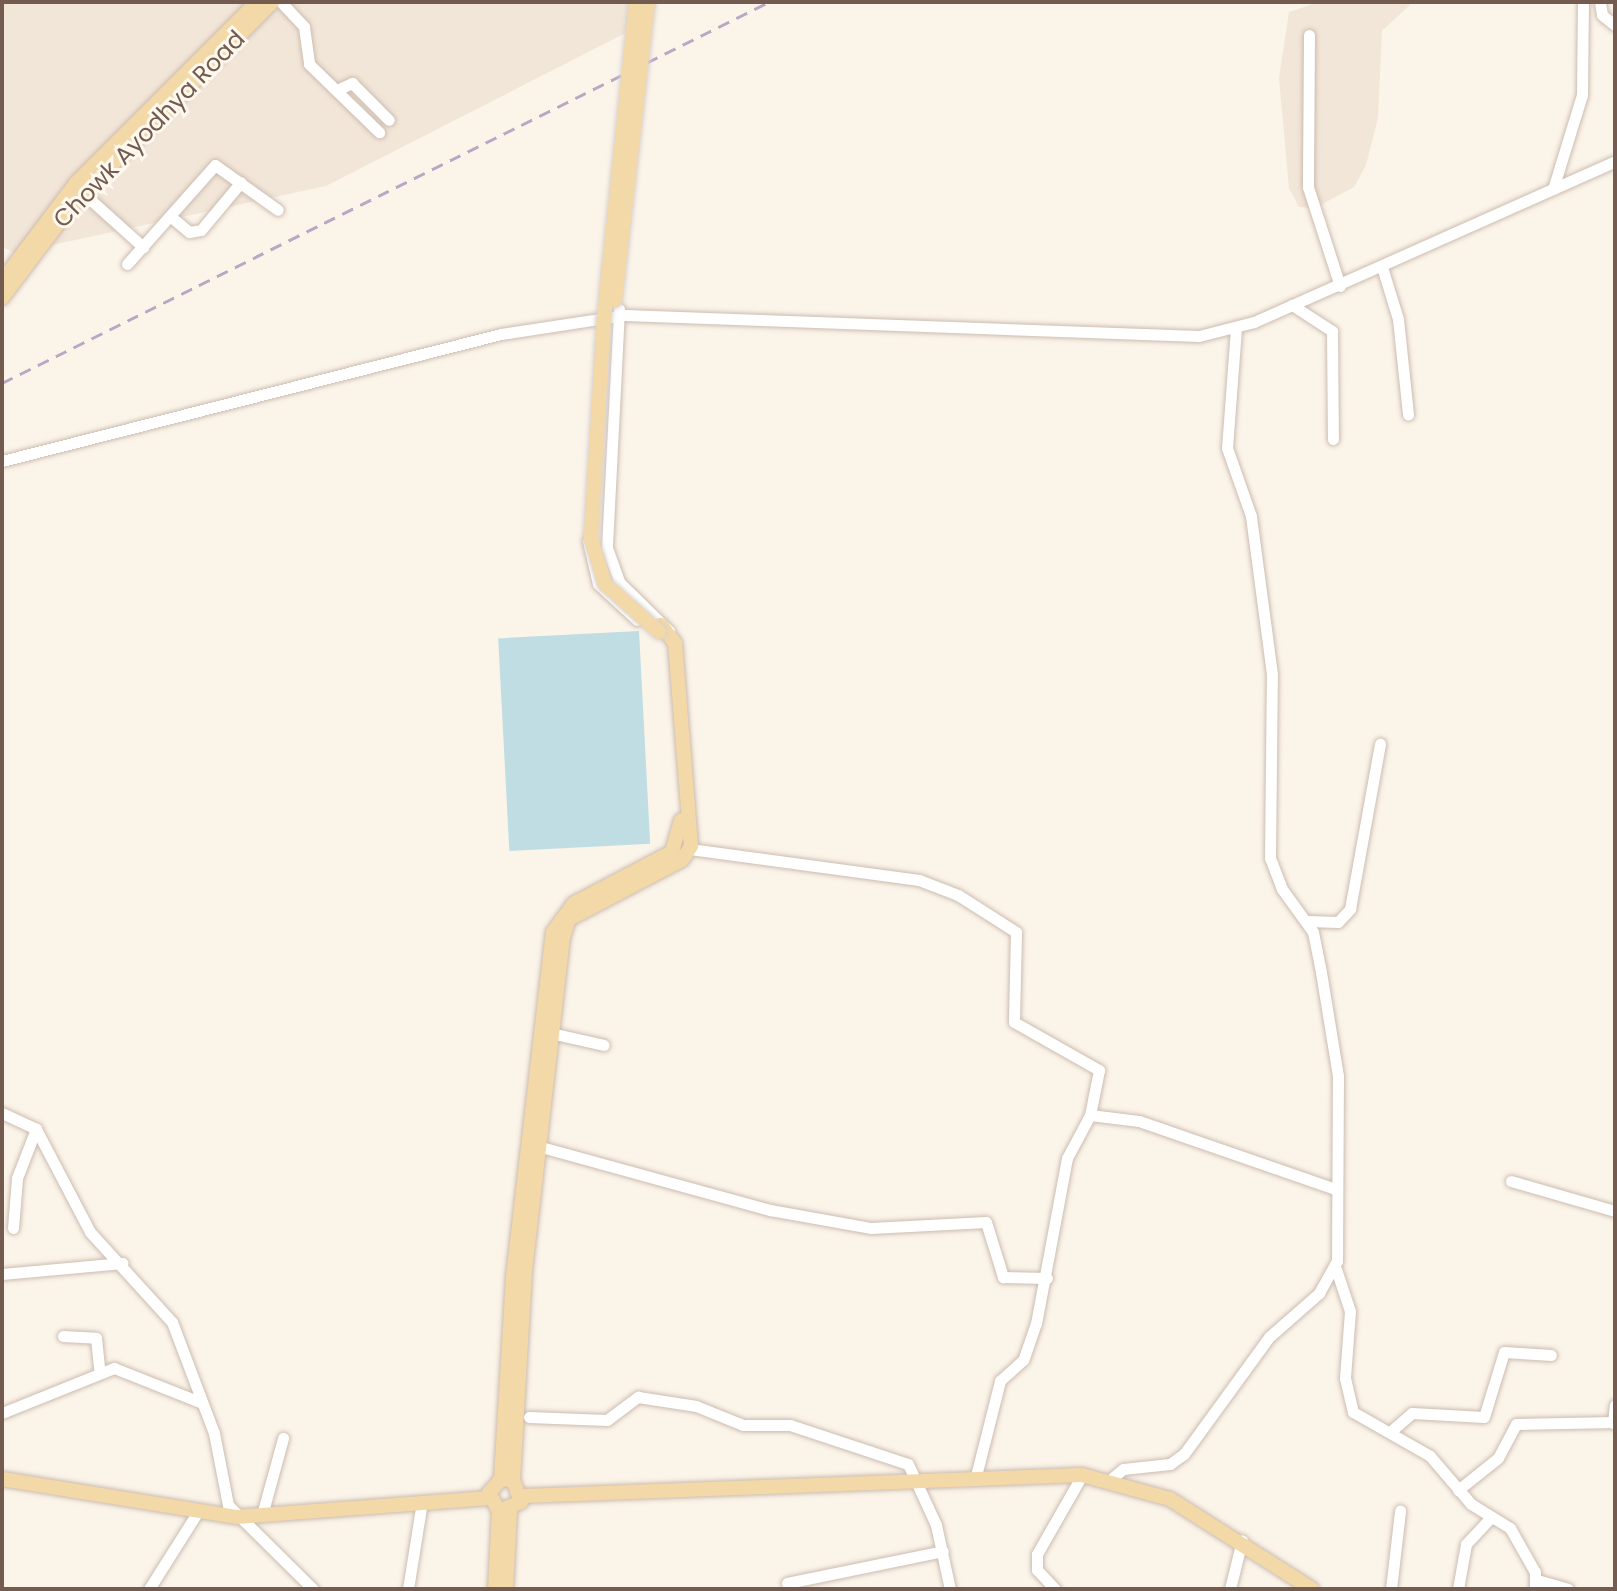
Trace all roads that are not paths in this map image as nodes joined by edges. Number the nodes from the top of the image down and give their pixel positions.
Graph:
1 (257, 2) edge
2 (272, 2) edge
3 (281, 2) edge
4 (633, 2) edge
5 (650, 2) edge
6 (1583, 2) edge
7 (1600, 2) edge
8 (1615, 25) edge
9 (1309, 35) dead end
10 (337, 90) junction
11 (389, 120) dead end
12 (379, 132) dead end
13 (109, 157) junction
14 (1615, 161) edge
15 (241, 182) junction
16 (1553, 189) junction
17 (83, 193) junction
18 (278, 210) dead end
19 (170, 216) junction
20 (143, 247) junction
21 (127, 264) dead end
22 (1382, 267) junction
23 (2, 281) edge
24 (1340, 286) junction
25 (2, 298) edge
26 (1292, 305) junction
27 (618, 316) junction
28 (598, 318) junction
29 (1236, 327) junction
30 (1408, 414) dead end
31 (1333, 439) dead end
32 (2, 461) edge
33 (663, 632) junction
34 (1380, 744) dead end
35 (690, 849) junction
36 (1308, 921) junction
37 (551, 1033) junction
38 (604, 1045) dead end
39 (2, 1113) edge
40 (1090, 1115) junction
41 (36, 1129) junction
42 (541, 1147) junction
43 (1511, 1181) dead end
44 (1335, 1189) junction
45 (1615, 1211) edge
46 (13, 1228) dead end
47 (122, 1263) junction
48 (1336, 1269) junction
49 (2, 1274) edge
50 (1047, 1278) junction
51 (63, 1336) dead end
52 (1551, 1355) dead end
53 (99, 1369) junction
54 (200, 1402) junction
55 (1615, 1405) edge
56 (2, 1413) edge
57 (529, 1417) dead end
58 (1614, 1423) edge
59 (1390, 1432) junction
60 (283, 1438) dead end
61 (1082, 1475) junction
62 (2, 1479) edge
63 (507, 1480) junction
64 (975, 1480) junction
65 (1110, 1480) junction
66 (921, 1483) junction
67 (1458, 1490) junction
68 (523, 1496) junction
69 (489, 1498) junction
70 (422, 1502) junction
71 (505, 1511) junction
72 (1400, 1511) dead end
73 (197, 1513) junction
74 (262, 1515) junction
75 (236, 1517) junction
76 (1491, 1517) junction
77 (1242, 1540) junction
78 (943, 1551) junction
79 (787, 1583) dead end
80 (1536, 1584) edge
81 (149, 1589) edge
82 (313, 1589) edge
83 (408, 1589) edge
84 (495, 1589) edge
85 (506, 1589) edge
86 (950, 1589) edge
87 (1055, 1589) edge
88 (1230, 1589) edge
89 (1312, 1589) edge
90 (1391, 1589) edge
91 (1458, 1589) edge
92 (1568, 1589) edge

1 - 13 main road, Chowk Ayodhya Road
2 - 13 main road, Chowk Ayodhya Road
3 - 10 street
4 - 28 street
4 - 33 main road, bridge
5 - 27 street
5 - 33 main road, bridge
6 - 16 street
7 - 8 street
9 - 24 street
10 - 11 street
10 - 12 street
13 - 17 main road, Chowk Ayodhya Road
13 - 23 main road, Chowk Ayodhya Road
14 - 16 street
15 - 18 street
15 - 19 street
15 - 19 street
16 - 22 street
17 - 20 street
17 - 25 main road, Chowk Ayodhya Road
19 - 20 street
20 - 21 street
22 - 24 street
22 - 30 street
24 - 26 street
26 - 29 street
26 - 31 street
27 - 28 street
27 - 29 street
27 - 33 street
28 - 32 street
28 - 33 street
29 - 36 street
33 - 35 main road
33 - 63 main road
34 - 36 street
35 - 37 main road
35 - 40 street
36 - 44 street
37 - 38 street
37 - 42 main road
39 - 41 street
40 - 44 street
40 - 50 street
41 - 46 street
41 - 47 street
42 - 50 street
42 - 63 main road
43 - 45 street
44 - 48 street
47 - 49 street
47 - 54 street
48 - 59 street
48 - 65 street
50 - 64 street
51 - 53 street
52 - 59 street
53 - 54 street
53 - 56 street
54 - 75 street
55 - 58 street
57 - 66 street
58 - 67 street
59 - 67 street
60 - 74 street
61 - 64 main road
61 - 65 main road
61 - 87 street
62 - 73 main road
63 - 68 main road
63 - 69 main road
64 - 66 main road
65 - 77 main road
66 - 68 main road
66 - 78 street
67 - 76 street
68 - 71 main road
69 - 70 main road
69 - 71 main road
70 - 74 main road
70 - 83 street
71 - 84 main road
71 - 85 main road
72 - 90 street
73 - 75 main road
73 - 81 street
74 - 75 main road
75 - 82 street
76 - 80 street
76 - 91 street
77 - 88 street
77 - 89 main road
78 - 79 street
78 - 86 street
80 - 92 street

